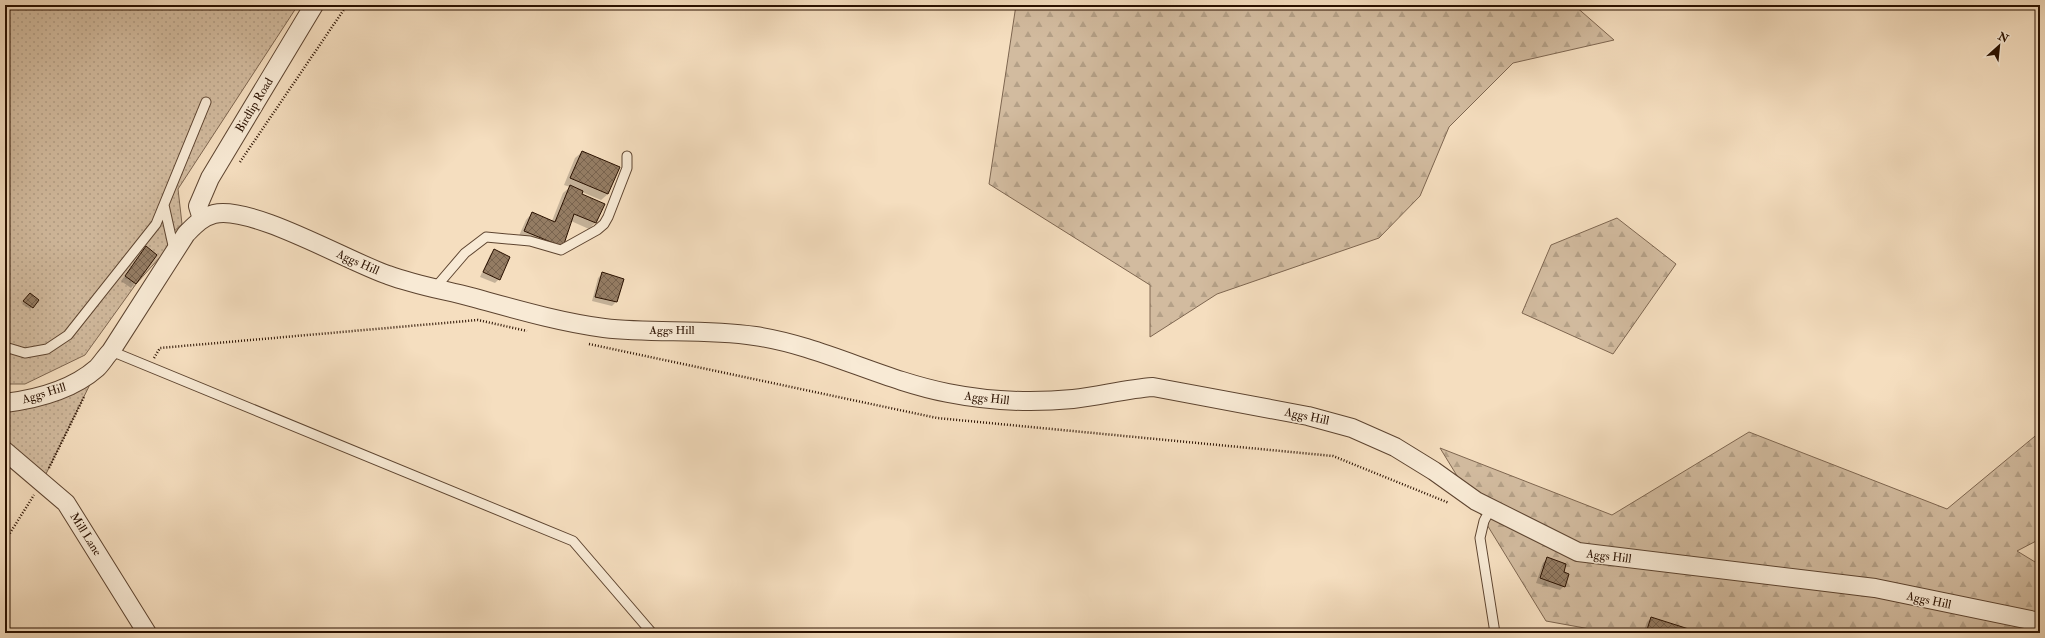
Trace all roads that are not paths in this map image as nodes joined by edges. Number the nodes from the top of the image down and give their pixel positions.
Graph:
1 (314, 5) edge
2 (206, 102) dead end
3 (627, 156) dead end
4 (164, 205) junction
5 (200, 213) junction
6 (174, 252) junction
7 (435, 288) junction
8 (5, 347) edge
9 (111, 351) junction
10 (5, 404) edge
11 (5, 451) edge
12 (1484, 504) junction
13 (2040, 622) edge
14 (147, 633) edge
15 (652, 633) edge
16 (1495, 633) edge

1 - 5 street, Birdlip Road
2 - 4 lane
3 - 7 lane
4 - 6 lane
4 - 8 lane
5 - 6 street, Aggs Hill
5 - 7 street, Aggs Hill
6 - 9 street, Aggs Hill
7 - 12 street, Aggs Hill
9 - 10 street, Aggs Hill
9 - 15 lane
11 - 14 street, Mill Lane
12 - 13 street, Aggs Hill
12 - 16 lane

